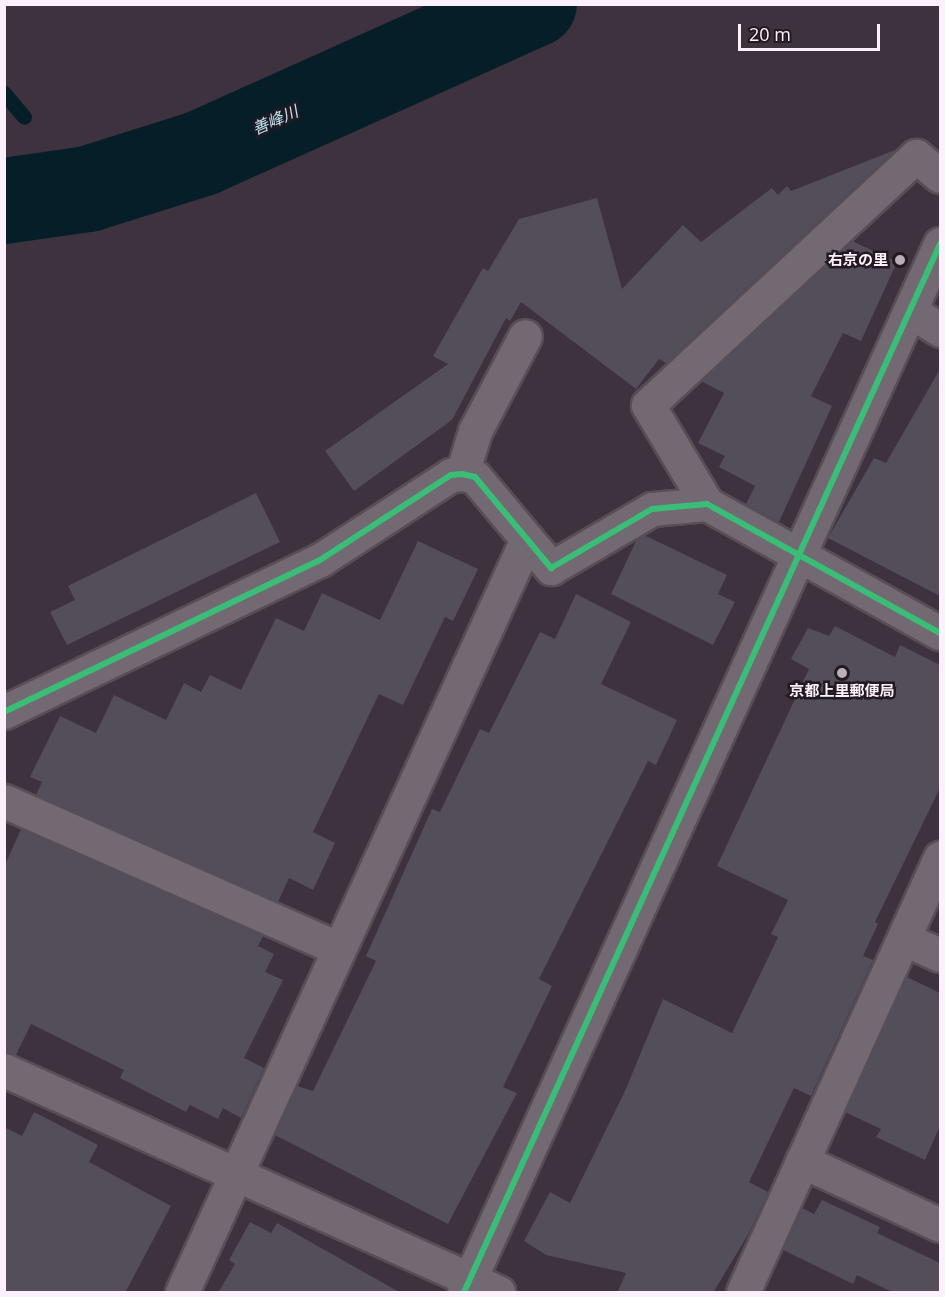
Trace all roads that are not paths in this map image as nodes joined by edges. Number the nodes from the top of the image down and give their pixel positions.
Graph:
1 (940, 176) edge
2 (940, 244) edge
3 (910, 311) junction
4 (940, 330) edge
5 (525, 336) dead end
6 (462, 474) junction
7 (706, 504) junction
8 (527, 539) junction
9 (798, 558) junction
10 (940, 633) edge
11 (4, 712) edge
12 (4, 801) edge
13 (940, 858) edge
14 (904, 939) junction
15 (339, 949) junction
16 (940, 955) edge
17 (4, 1070) edge
18 (802, 1161) junction
19 (236, 1174) junction
20 (940, 1225) edge
21 (477, 1288) edge
22 (182, 1293) edge
23 (742, 1293) edge

1 - 7 street
2 - 3 street
3 - 4 street
3 - 9 street
5 - 6 street
6 - 8 street
6 - 11 street
7 - 8 street
7 - 9 street
8 - 15 street
9 - 10 street
9 - 21 street
12 - 15 street
13 - 14 street
14 - 16 street
14 - 18 street
15 - 19 street
17 - 19 street
18 - 20 street
18 - 23 street
19 - 21 street
19 - 22 street

